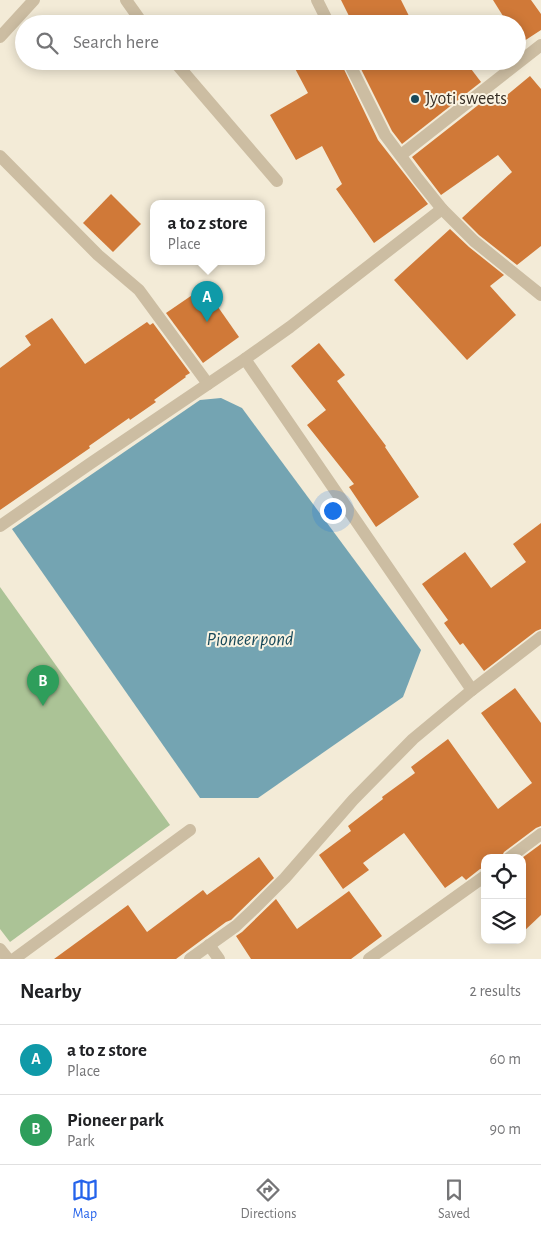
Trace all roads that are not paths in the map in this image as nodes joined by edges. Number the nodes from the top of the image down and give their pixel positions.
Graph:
1 (34, 0) edge
2 (126, 0) edge
3 (317, 0) edge
4 (20, 15) edge
5 (137, 15) edge
6 (324, 15) edge
7 (15, 21) edge
8 (0, 37) edge
9 (541, 45) edge
10 (526, 57) edge
11 (182, 70) edge
12 (352, 70) edge
13 (509, 70) edge
14 (0, 156) edge
15 (401, 156) junction
16 (277, 181) dead end
17 (442, 209) junction
18 (541, 295) edge
19 (245, 360) junction
20 (208, 384) junction
21 (0, 526) edge
22 (541, 637) edge
23 (472, 690) junction
24 (190, 830) dead end
25 (541, 834) edge
26 (514, 854) edge
27 (481, 879) edge
28 (209, 944) junction
29 (0, 949) edge
30 (8, 959) edge
31 (14, 959) edge
32 (190, 959) edge
33 (219, 959) edge
34 (369, 959) edge

1 - 4 street
2 - 5 street
3 - 6 street
7 - 8 street
9 - 10 street
11 - 16 street
12 - 15 street
13 - 15 street
14 - 20 street
15 - 17 street
17 - 18 street
17 - 19 street
19 - 20 street
19 - 23 street
20 - 21 street
22 - 23 street
23 - 28 street
24 - 31 street
25 - 26 street
27 - 34 street
28 - 32 street
28 - 33 street
29 - 30 street

